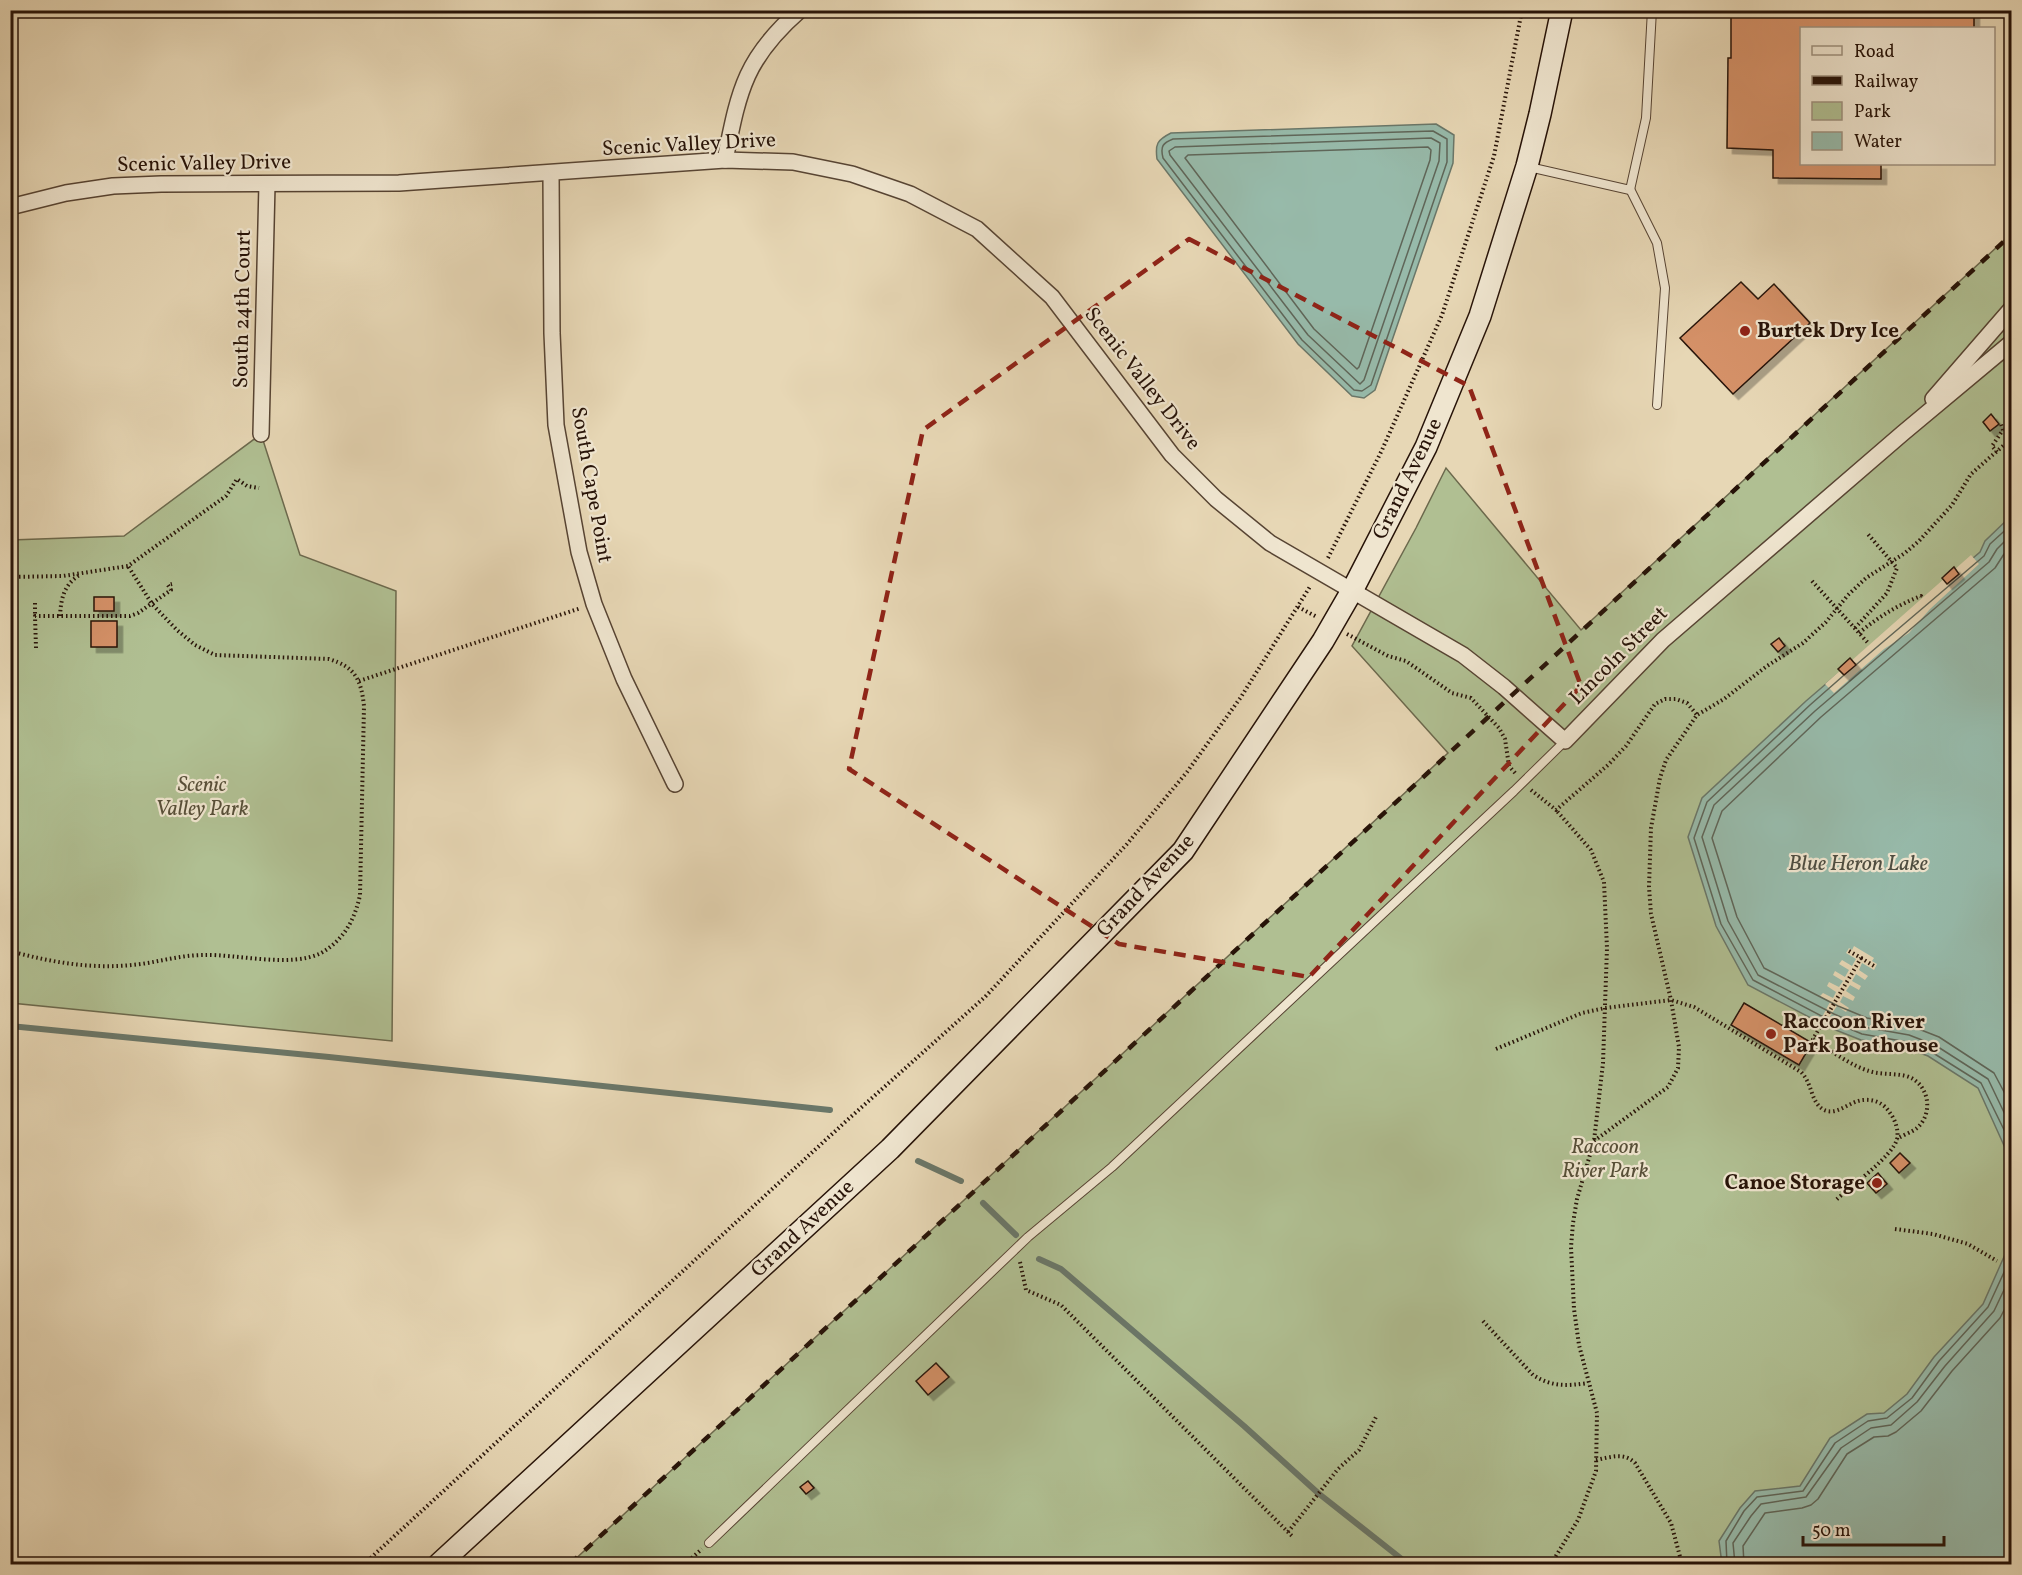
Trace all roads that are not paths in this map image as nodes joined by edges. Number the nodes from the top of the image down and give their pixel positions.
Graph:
1 (800, 10) edge
2 (1562, 10) edge
3 (1652, 10) edge
4 (725, 160) junction
5 (1527, 166) junction
6 (551, 174) junction
7 (267, 184) junction
8 (1630, 189) junction
9 (10, 207) edge
10 (2012, 308) edge
11 (2012, 342) edge
12 (1658, 405) dead end
13 (1903, 433) junction
14 (261, 434) dead end
15 (1353, 589) junction
16 (1564, 741) junction
17 (675, 784) dead end
18 (709, 1543) road end
19 (439, 1564) edge

1 - 4 street
2 - 5 main road, Grand Avenue
3 - 8 lane
4 - 6 street, Scenic Valley Drive
4 - 15 street, Scenic Valley Drive
5 - 8 lane
5 - 15 main road, Grand Avenue
6 - 7 street, Scenic Valley Drive
6 - 17 street, South Cape Point
7 - 9 street, Scenic Valley Drive
7 - 14 street, South 24th Court
8 - 12 lane
10 - 13 street, Lincoln Street
11 - 13 street, Lincoln Street
13 - 16 street, Lincoln Street
15 - 16 street
15 - 19 main road, Grand Avenue
16 - 18 lane

